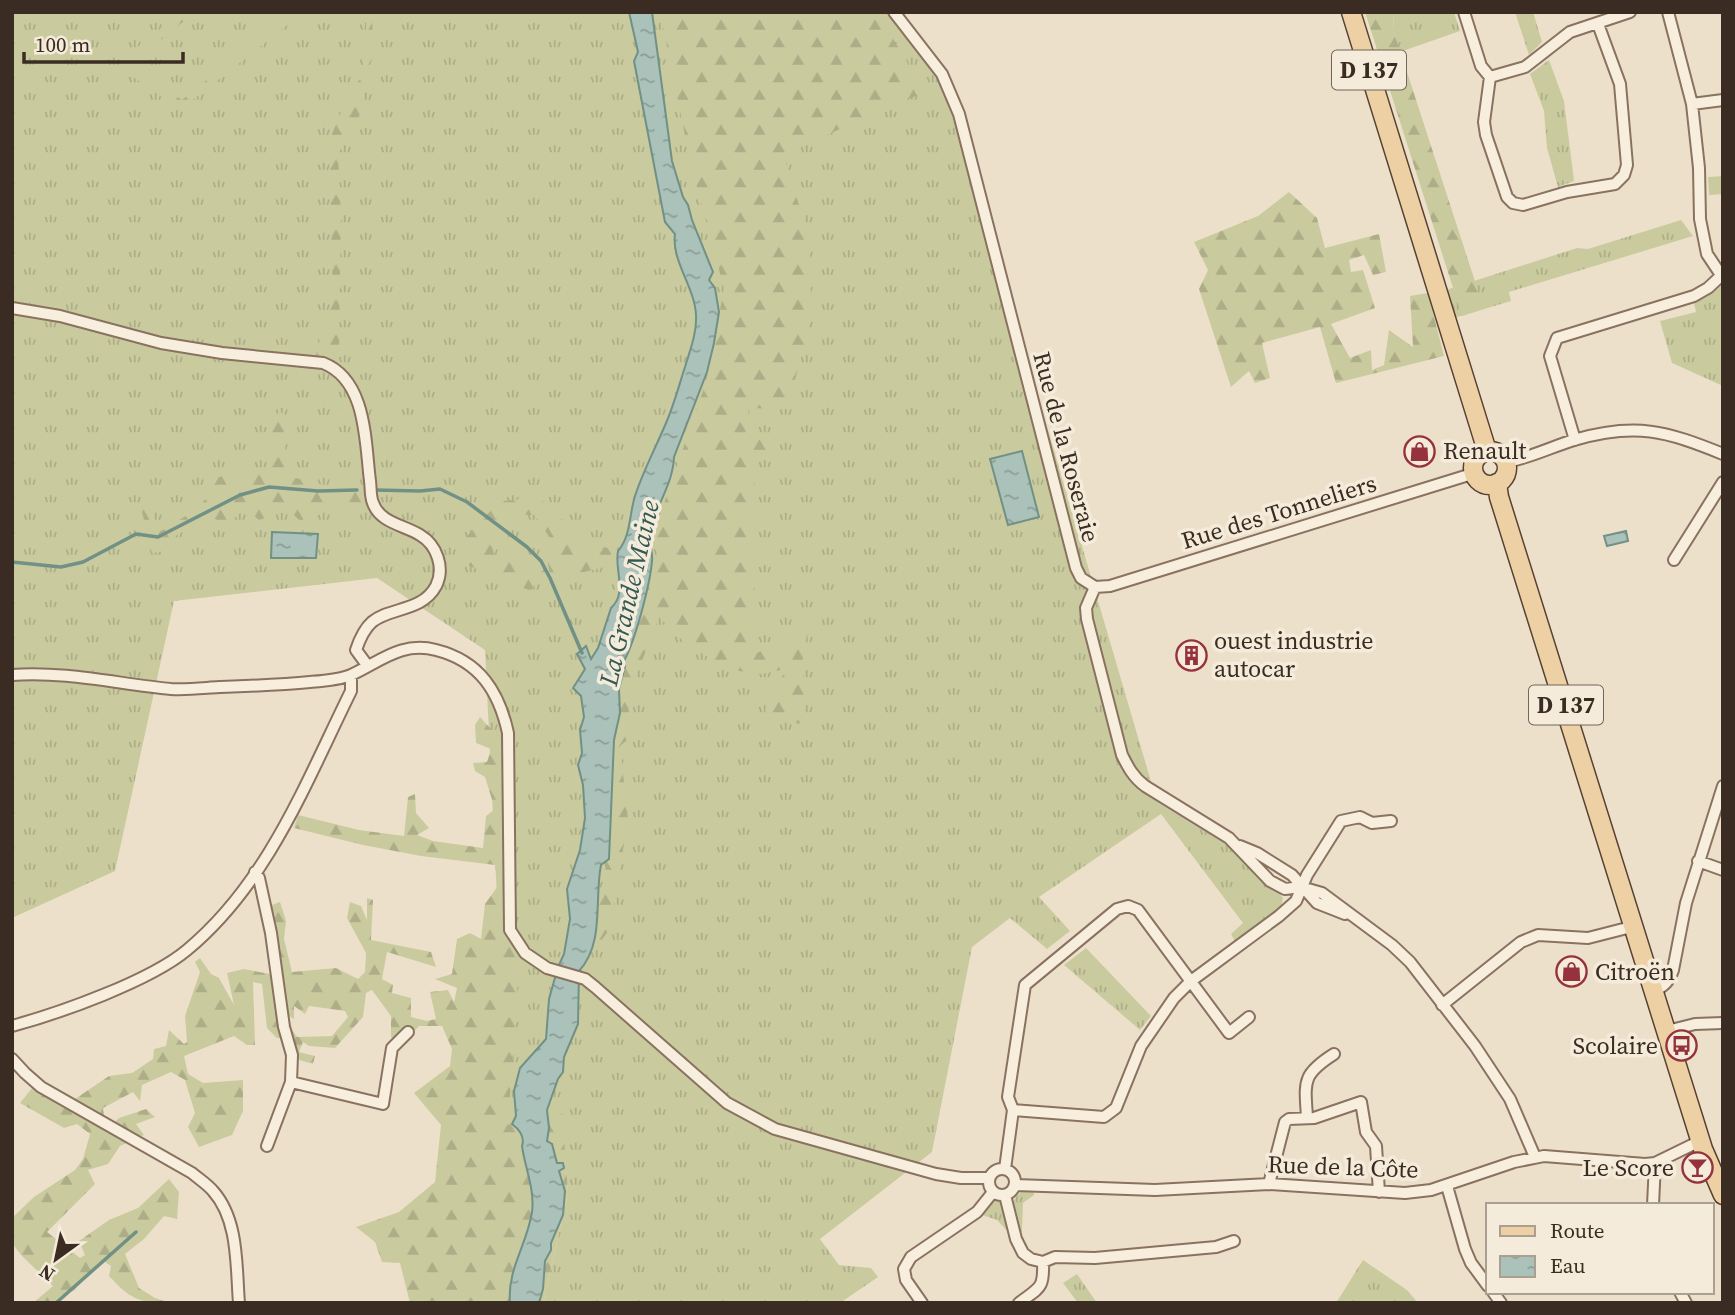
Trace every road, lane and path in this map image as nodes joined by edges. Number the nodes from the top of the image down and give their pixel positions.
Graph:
1 (894, 12) edge
2 (1350, 12) edge
3 (1464, 12) edge
4 (1630, 12) edge
5 (1668, 12) edge
6 (1598, 24) junction
7 (1490, 77) junction
8 (1723, 100) edge
9 (1692, 104) junction
10 (1722, 275) edge
11 (12, 308) edge
12 (1575, 440) junction
13 (1487, 451) junction
14 (1723, 454) edge
15 (1506, 463) junction
16 (1475, 473) junction
17 (1723, 482) edge
18 (1497, 483) junction
19 (1674, 560) dead end
20 (1095, 587) junction
21 (367, 665) junction
22 (12, 675) edge
23 (351, 675) junction
24 (1723, 786) edge
25 (1391, 821) dead end
26 (1237, 845) junction
27 (1698, 862) junction
28 (1723, 870) edge
29 (255, 872) junction
30 (1301, 887) junction
31 (1634, 926) junction
32 (1191, 981) junction
33 (1654, 990) junction
34 (1442, 1005) junction
35 (1249, 1017) dead end
36 (1723, 1023) edge
37 (12, 1026) edge
38 (1667, 1031) junction
39 (408, 1032) dead end
40 (1334, 1054) dead end
41 (12, 1059) edge
42 (290, 1082) junction
43 (1013, 1110) junction
44 (1307, 1118) junction
45 (1700, 1141) junction
46 (267, 1146) dead end
47 (1535, 1157) junction
48 (1655, 1163) junction
49 (1004, 1169) junction
50 (1718, 1174) edge
51 (989, 1178) junction
52 (1269, 1184) junction
53 (1016, 1185) junction
54 (1447, 1186) junction
55 (993, 1192) junction
56 (1379, 1192) junction
57 (1005, 1195) junction
58 (1723, 1195) edge
59 (1653, 1203) edge
60 (1234, 1241) dead end
61 (1043, 1262) junction
62 (1486, 1283) edge
63 (239, 1303) edge
64 (922, 1303) edge
65 (1019, 1303) edge

1 - 20 street, Rue de la Roseraie
2 - 13 main road, D 137
3 - 7 street
4 - 6 street
5 - 9 street
6 - 7 street
6 - 7 street
8 - 9 street
9 - 10 street
10 - 12 street
11 - 21 street
12 - 14 street
12 - 15 street
13 - 15 main road
13 - 16 main road
15 - 18 main road
16 - 18 main road
16 - 20 street, Rue des Tonneliers
17 - 19 street
18 - 31 main road, D 137
20 - 26 street
21 - 23 street
21 - 51 street
22 - 23 street
23 - 29 street
24 - 27 street
25 - 30 street
26 - 30 street
26 - 30 street
27 - 28 street
27 - 33 street
29 - 37 street
29 - 42 street
30 - 32 street
30 - 34 street
31 - 33 main road, D 137
31 - 34 street
32 - 35 street
32 - 43 street
32 - 43 street
33 - 38 main road, D 137
34 - 47 street
36 - 38 street
38 - 45 main road, D 137
39 - 42 street
40 - 44 street
41 - 63 street
42 - 46 street
43 - 49 street
44 - 52 street
44 - 56 street
45 - 48 street, Rue de la Côte
45 - 50 main road, D 137
47 - 48 street, Rue de la Côte
47 - 54 street, Rue de la Côte
48 - 59 street
49 - 51 street
49 - 53 street
50 - 58 main road, D 137
51 - 55 street
52 - 53 street, Rue de la Côte
52 - 56 street, Rue de la Côte
53 - 57 street
54 - 56 street, Rue de la Côte
54 - 62 street
55 - 57 street
55 - 64 street
57 - 61 street
60 - 61 street
61 - 65 street

